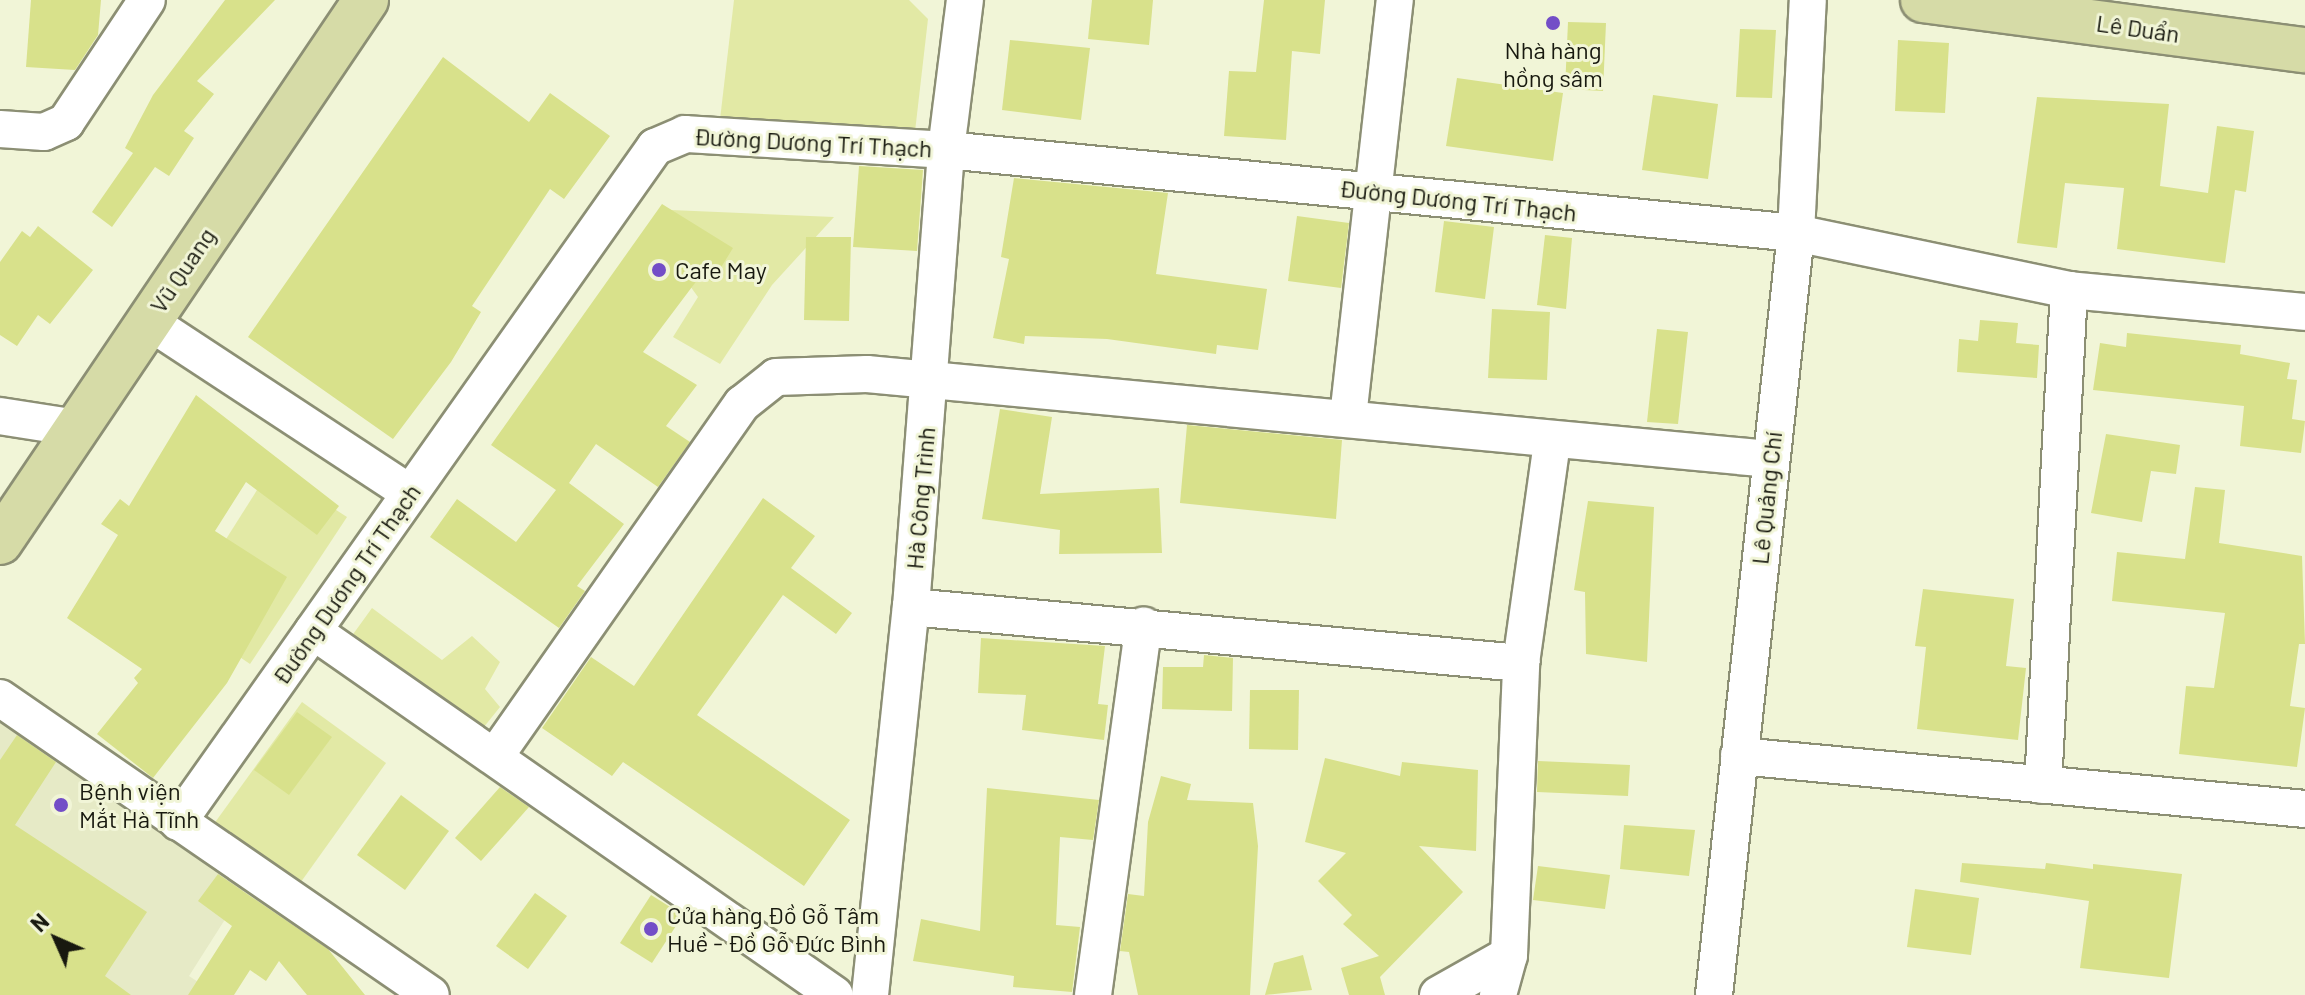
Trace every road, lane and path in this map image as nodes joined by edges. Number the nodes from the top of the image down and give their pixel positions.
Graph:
1 (147, 0) edge
2 (366, 0) edge
3 (965, 0) edge
4 (1395, 0) edge
5 (1808, 0) edge
6 (1923, 0) edge
7 (2305, 50) edge
8 (0, 129) edge
9 (946, 150) junction
10 (1375, 191) junction
11 (1796, 233) junction
12 (2069, 290) junction
13 (2305, 312) edge
14 (148, 321) junction
15 (931, 380) junction
16 (0, 416) edge
17 (1348, 417) junction
18 (77, 428) junction
19 (1552, 442) junction
20 (1769, 459) junction
21 (410, 493) junction
22 (0, 542) edge
23 (911, 607) junction
24 (1144, 625) junction
25 (313, 631) junction
26 (1521, 663) junction
27 (0, 698) edge
28 (496, 755) junction
29 (1739, 756) junction
30 (2043, 785) junction
31 (2305, 809) edge
32 (178, 822) junction
33 (1509, 955) junction
34 (431, 995) edge
35 (835, 995) edge
36 (870, 995) edge
37 (1093, 995) edge
38 (1438, 995) edge
39 (1498, 995) edge
40 (1714, 995) edge

1 - 8 street
2 - 14 main road, Vũ Quang
3 - 9 street, Hà Công Trình
4 - 10 street
5 - 11 street, Lê Quảng Chí
6 - 7 main road, Lê Duẩn
9 - 10 street, Đường Dương Trí Thạch
9 - 15 street, Hà Công Trình
9 - 21 street, Đường Dương Trí Thạch
10 - 11 street, Đường Dương Trí Thạch
10 - 17 street
11 - 12 street, Đường Dương Trí Thạch
11 - 20 street, Lê Quảng Chí
12 - 13 street, Đường Dương Trí Thạch
12 - 30 street
14 - 18 main road, Vũ Quang
14 - 21 street
15 - 17 street
15 - 23 street, Hà Công Trình
15 - 28 street
16 - 18 street
17 - 19 street
18 - 22 main road, Vũ Quang
19 - 20 street
19 - 26 street
20 - 29 street, Lê Quảng Chí
21 - 25 street, Đường Dương Trí Thạch
23 - 24 street
23 - 36 street, Hà Công Trình
24 - 26 street
24 - 37 street
25 - 28 street
25 - 32 street, Đường Dương Trí Thạch
26 - 33 street
27 - 32 street
28 - 35 street
29 - 30 street
29 - 40 street, Lê Quảng Chí
30 - 31 street
32 - 34 street
33 - 38 street
33 - 39 street

